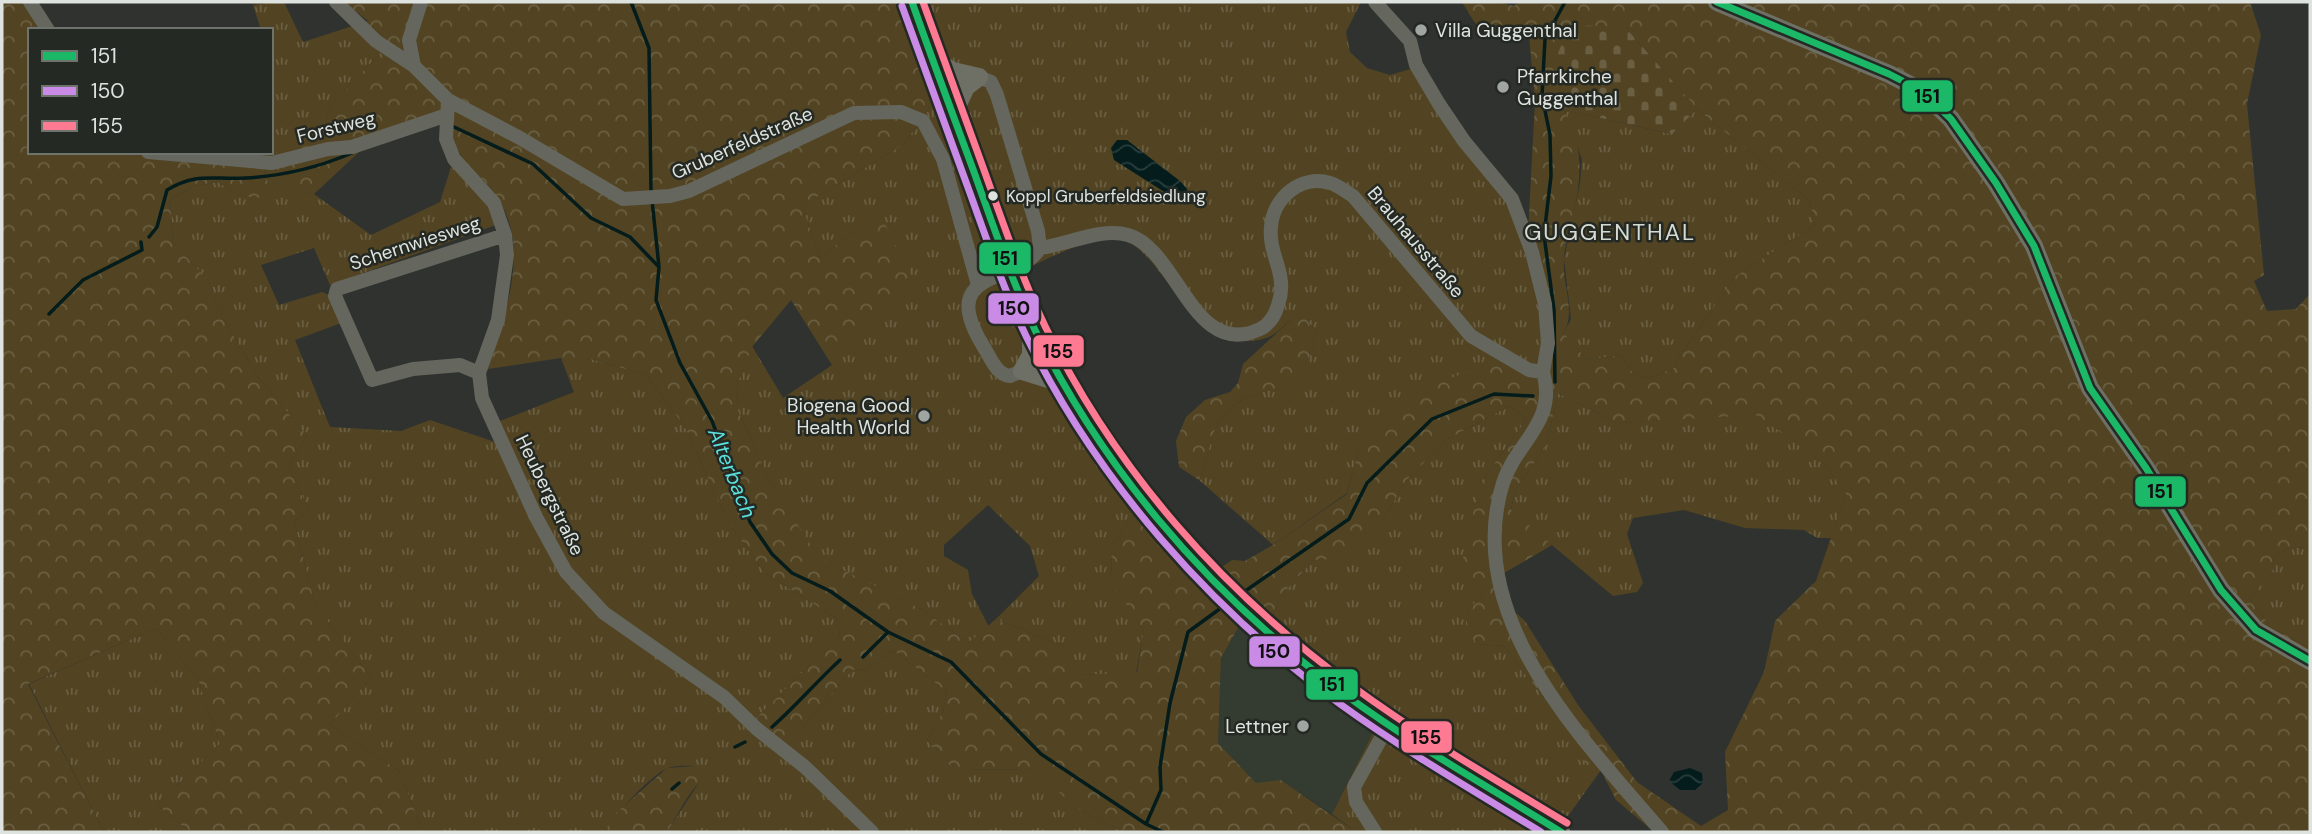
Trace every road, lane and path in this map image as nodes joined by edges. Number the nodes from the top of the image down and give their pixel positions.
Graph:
1 (30, 2) edge
2 (336, 2) edge
3 (421, 2) edge
4 (912, 2) edge
5 (1376, 2) edge
6 (1717, 2) edge
7 (47, 28) edge
8 (932, 59) junction
9 (414, 66) junction
10 (979, 77) junction
11 (448, 100) junction
12 (447, 115) junction
13 (953, 115) junction
14 (171, 154) edge
15 (505, 234) junction
16 (1040, 248) junction
17 (978, 285) junction
18 (1031, 323) junction
19 (1022, 371) junction
20 (1543, 372) junction
21 (480, 373) junction
22 (1064, 384) junction
23 (2310, 661) edge
24 (1389, 724) junction
25 (872, 832) edge
26 (1375, 832) edge
27 (1561, 832) edge
28 (1662, 832) edge

1 - 7 street
2 - 9 street, Gruberfeldstraße
3 - 9 street
4 - 8 main road
5 - 20 street
6 - 23 main road
8 - 10 main road
8 - 13 main road
9 - 11 street, Gruberfeldstraße
10 - 13 main road
10 - 16 street
11 - 12 street, Heubergstraße
11 - 17 street, Gruberfeldstraße
12 - 14 street, Forstweg
12 - 15 street, Heubergstraße
13 - 18 main road, bridge
15 - 21 street, Heubergstraße
15 - 21 street, Schernwiesweg
16 - 17 street
16 - 20 street, Brauhausstraße
17 - 19 street, Gruberfeldstraße
18 - 19 main road
18 - 22 main road
19 - 22 main road
20 - 28 street
21 - 25 street, Heubergstraße
22 - 24 main road
24 - 26 street
24 - 27 main road

